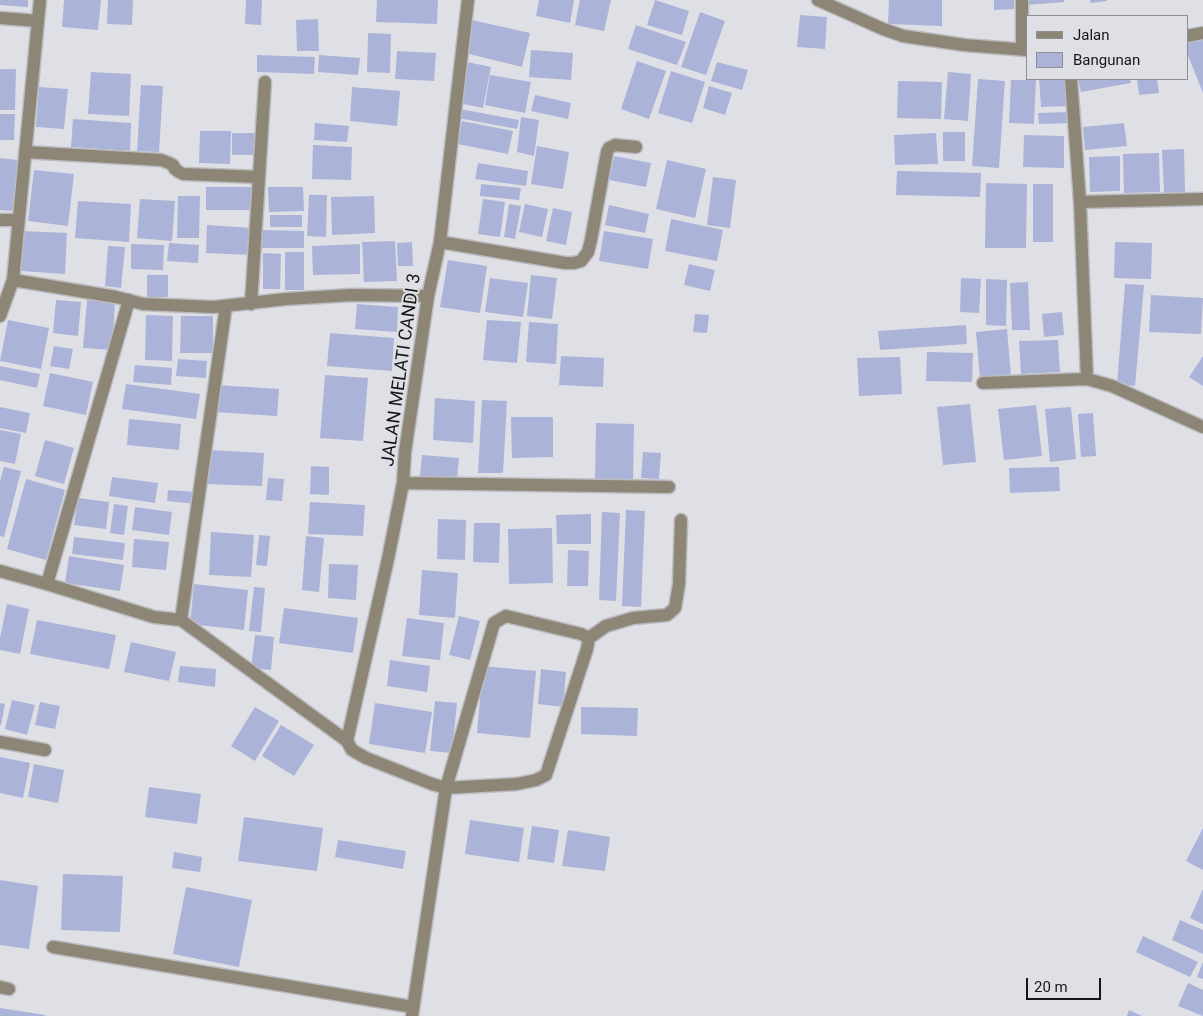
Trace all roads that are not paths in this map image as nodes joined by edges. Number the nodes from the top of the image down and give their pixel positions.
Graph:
1 (40, 0) edge
2 (468, 0) edge
3 (818, 0) edge
4 (1022, 0) edge
5 (0, 18) edge
6 (38, 21) junction
7 (1203, 33) edge
8 (1188, 36) edge
9 (1024, 49) edge
10 (1071, 80) edge
11 (265, 82) dead end
12 (636, 147) dead end
13 (26, 152) junction
14 (259, 177) junction
15 (1203, 199) edge
16 (1080, 202) junction
17 (0, 220) edge
18 (18, 220) junction
19 (440, 242) junction
20 (13, 280) junction
21 (428, 296) junction
22 (129, 300) junction
23 (252, 304) junction
24 (226, 306) junction
25 (0, 316) edge
26 (1087, 379) junction
27 (983, 383) dead end
28 (1203, 427) edge
29 (403, 483) junction
30 (669, 487) dead end
31 (681, 520) dead end
32 (0, 571) edge
33 (47, 584) junction
34 (181, 620) junction
35 (589, 638) junction
36 (347, 741) junction
37 (0, 742) edge
38 (45, 750) dead end
39 (446, 788) junction
40 (52, 947) dead end
41 (412, 1012) edge

1 - 6 street
2 - 19 street, JALAN MELATI CANDI 3
3 - 9 street
4 - 9 street
5 - 6 street
6 - 13 street
7 - 8 street
10 - 16 street
11 - 14 street
12 - 19 street
13 - 14 street
13 - 18 street
14 - 23 street
15 - 16 street
16 - 26 street
17 - 18 street
18 - 20 street
19 - 21 street, JALAN MELATI CANDI 3
20 - 22 street
20 - 25 street
21 - 23 street
21 - 29 street, JALAN MELATI CANDI 3
22 - 24 street
22 - 33 street
23 - 24 street
24 - 34 street
26 - 27 street
26 - 28 street
29 - 30 street
29 - 36 street, JALAN MELATI CANDI 3
31 - 35 street
32 - 33 street
33 - 34 street
34 - 36 street
35 - 39 street
35 - 39 street
36 - 39 street
37 - 38 street
39 - 41 street
40 - 41 street

